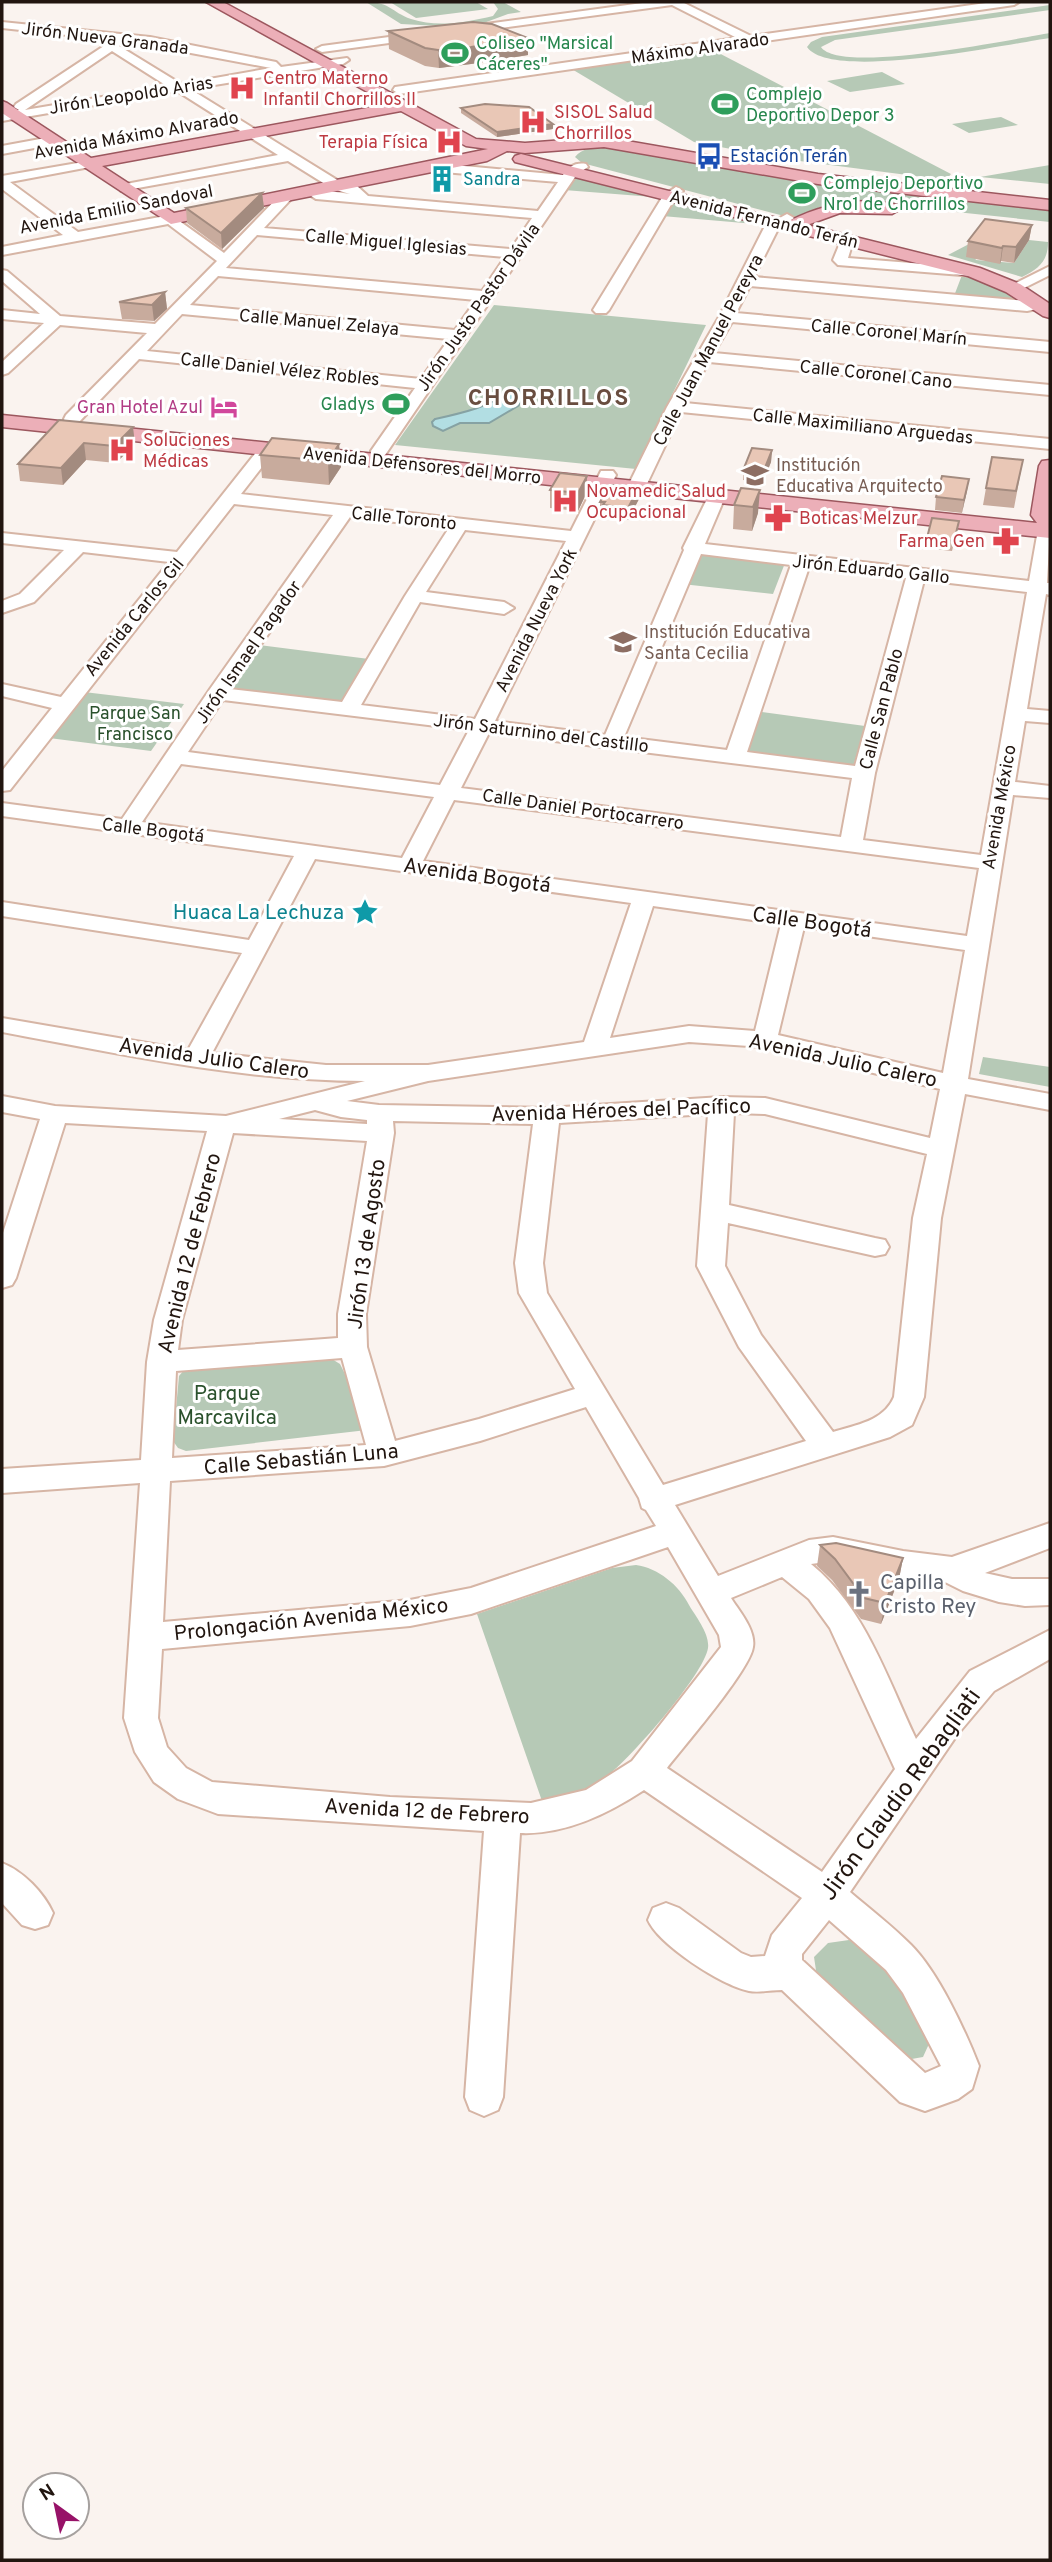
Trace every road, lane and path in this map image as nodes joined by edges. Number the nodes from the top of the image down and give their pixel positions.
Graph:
1 (213, 2) edge
2 (235, 2) edge
3 (674, 2) edge
4 (1014, 2) edge
5 (2, 25) edge
6 (125, 37) junction
7 (750, 40) junction
8 (113, 47) junction
9 (323, 56) junction
10 (290, 69) junction
11 (179, 87) junction
12 (400, 98) junction
13 (9, 110) edge
14 (254, 133) junction
15 (565, 135) junction
16 (51, 141) junction
17 (613, 144) junction
18 (2, 150) edge
19 (511, 150) junction
20 (291, 156) junction
21 (88, 162) junction
22 (432, 167) junction
23 (573, 172) junction
24 (2, 181) edge
25 (338, 186) junction
26 (126, 188) junction
27 (313, 191) junction
28 (673, 193) junction
29 (1050, 195) edge
30 (287, 196) junction
31 (365, 200) junction
32 (1050, 205) edge
33 (909, 211) dead end
34 (542, 215) junction
35 (171, 219) junction
36 (789, 222) junction
37 (255, 231) junction
38 (75, 237) junction
39 (2, 251) edge
40 (516, 254) junction
41 (221, 266) junction
42 (1050, 270) edge
43 (2, 274) edge
44 (745, 281) junction
45 (1018, 287) junction
46 (486, 296) junction
47 (173, 305) junction
48 (1047, 306) edge
49 (127, 310) edge
50 (601, 310) dead end
51 (2, 315) edge
52 (727, 317) junction
53 (56, 320) junction
54 (75, 321) junction
55 (159, 329) junction
56 (459, 335) junction
57 (1050, 347) edge
58 (135, 354) junction
59 (703, 357) junction
60 (2, 370) edge
61 (426, 384) junction
62 (1050, 390) edge
63 (675, 407) junction
64 (2, 411) edge
65 (72, 419) junction
66 (2, 421) edge
67 (1050, 444) edge
68 (268, 449) junction
69 (379, 451) junction
70 (1050, 466) edge
71 (604, 480) junction
72 (638, 484) junction
73 (716, 496) junction
74 (229, 498) junction
75 (345, 511) junction
76 (460, 524) junction
77 (1049, 525) edge
78 (578, 537) junction
79 (2, 538) edge
80 (78, 547) junction
81 (692, 548) junction
82 (181, 558) junction
83 (802, 561) junction
84 (916, 574) junction
85 (1043, 588) edge
86 (414, 596) junction
87 (2, 607) edge
88 (504, 608) dead end
89 (2, 690) edge
90 (217, 693) junction
91 (65, 704) junction
92 (348, 710) junction
93 (1015, 714) junction
94 (1050, 717) edge
95 (482, 726) junction
96 (612, 742) junction
97 (31, 748) junction
98 (2, 752) edge
99 (177, 757) junction
100 (735, 757) junction
101 (864, 773) junction
102 (2, 785) edge
103 (1002, 787) junction
104 (448, 791) junction
105 (1050, 792) edge
106 (2, 809) edge
107 (128, 827) junction
108 (851, 845) junction
109 (306, 850) junction
110 (990, 863) junction
111 (409, 866) junction
112 (647, 899) junction
113 (2, 909) edge
114 (794, 919) junction
115 (975, 944) junction
116 (257, 948) junction
117 (2, 1025) edge
118 (765, 1039) junction
119 (595, 1046) junction
120 (196, 1059) junction
121 (224, 1062) junction
122 (428, 1073) junction
123 (954, 1084) junction
124 (315, 1101) junction
125 (1050, 1102) edge
126 (2, 1104) edge
127 (722, 1105) junction
128 (55, 1114) junction
129 (547, 1116) junction
130 (380, 1123) junction
131 (222, 1125) junction
132 (942, 1149) junction
133 (714, 1210) junction
134 (875, 1247) dead end
135 (2, 1278) edge
136 (353, 1347) junction
137 (162, 1362) junction
138 (593, 1394) junction
139 (825, 1444) junction
140 (384, 1455) junction
141 (157, 1471) junction
142 (2, 1481) edge
143 (653, 1500) junction
144 (673, 1532) junction
145 (1050, 1535) edge
146 (786, 1562) junction
147 (952, 1570) junction
148 (711, 1592) junction
149 (1050, 1592) edge
150 (147, 1637) junction
151 (1050, 1643) edge
152 (644, 1771) junction
153 (914, 1772) junction
154 (503, 1817) junction
155 (2, 1879) edge
156 (827, 1895) junction
157 (35, 1913) dead end
158 (666, 1920) dead end
159 (789, 1972) junction
160 (484, 2097) dead end

1 - 9 main road
2 - 9 main road
3 - 7 street
3 - 9 street, Jirón Leopoldo Arias
4 - 7 street, Máximo Alvarado
5 - 6 street, Jirón Nueva Granada
6 - 8 street
6 - 10 street, Jirón Nueva Granada
7 - 12 street, Máximo Alvarado
8 - 11 street
8 - 13 street
9 - 10 street, Jirón Leopoldo Arias
9 - 12 main road
9 - 12 main road
10 - 11 street, Jirón Leopoldo Arias
11 - 13 street, Jirón Leopoldo Arias
11 - 14 street
12 - 14 main road, Avenida Máximo Alvarado
12 - 15 main road
12 - 19 main road, Avenida Fernando Terán
13 - 16 main road
13 - 21 main road
14 - 20 street
14 - 21 main road, Avenida Máximo Alvarado
15 - 19 main road, Avenida Emilio Sandoval
15 - 29 main road
16 - 18 street
16 - 21 main road
17 - 19 main road
17 - 23 main road
17 - 32 main road
19 - 22 main road, Avenida Emilio Sandoval
19 - 23 main road, Avenida Fernando Terán
20 - 25 street
20 - 26 street
21 - 24 street, Avenida Máximo Alvarado
21 - 26 main road
22 - 23 street, Avenida Fernando Terán
22 - 25 main road, Avenida Emilio Sandoval
23 - 28 main road, Avenida Fernando Terán
23 - 34 street, Jirón Justo Pastor Dávila
24 - 38 street
25 - 27 main road, Avenida Emilio Sandoval
25 - 31 street
26 - 35 main road
27 - 30 main road, Avenida Emilio Sandoval
27 - 31 street
28 - 36 main road, Avenida Fernando Terán
28 - 50 street
30 - 35 main road, Avenida Emilio Sandoval
30 - 37 street
31 - 34 street
33 - 36 main road
34 - 40 street, Jirón Justo Pastor Dávila
35 - 38 street, Avenida Emilio Sandoval
35 - 41 street
36 - 44 street, Calle Juan Manuel Pereyra
36 - 45 main road, Avenida Fernando Terán
36 - 45 main road, Avenida Fernando Terán
37 - 40 street, Calle Miguel Iglesias
37 - 41 street
38 - 39 street, Avenida Emilio Sandoval
40 - 46 street, Jirón Justo Pastor Dávila
41 - 46 street
41 - 47 street
42 - 45 street
43 - 53 street
44 - 48 street
44 - 52 street, Calle Juan Manuel Pereyra
45 - 48 main road, Avenida Fernando Terán
46 - 56 street, Jirón Justo Pastor Dávila
47 - 55 street
47 - 56 street, Calle Manuel Zelaya
49 - 54 street
51 - 53 street
52 - 57 street, Calle Coronel Marín
52 - 59 street, Calle Juan Manuel Pereyra
53 - 54 street
53 - 60 street
54 - 55 street
55 - 58 street
56 - 61 street, Jirón Justo Pastor Dávila
58 - 61 street, Calle Daniel Vélez Robles
58 - 65 street
59 - 62 street, Calle Coronel Cano
59 - 63 street, Calle Juan Manuel Pereyra
61 - 69 street, Jirón Justo Pastor Dávila
63 - 67 street, Calle Maximiliano Arguedas
63 - 72 street, Calle Juan Manuel Pereyra
64 - 65 main road, Avenida Defensores del Morro
65 - 69 main road, Avenida Defensores del Morro
66 - 68 main road, Avenida Defensores del Morro
68 - 71 main road, Avenida Defensores del Morro
68 - 74 street, Avenida Carlos Gil
69 - 71 main road, Avenida Defensores del Morro
70 - 77 main road
71 - 72 main road, Avenida Defensores del Morro
71 - 78 street, Avenida Nueva York
72 - 73 main road, Avenida Defensores del Morro
72 - 77 main road, Avenida Defensores del Morro
73 - 77 main road, Avenida Defensores del Morro
73 - 81 street
74 - 75 street, Calle Toronto
74 - 82 street, Avenida Carlos Gil
75 - 76 street, Calle Toronto
75 - 90 street, Jirón Ismael Pagador
76 - 78 street, Calle Toronto
76 - 86 street
77 - 85 street, Avenida México
78 - 95 street, Avenida Nueva York
79 - 80 street
80 - 82 street
80 - 87 street
81 - 83 street, Jirón Eduardo Gallo
81 - 96 street
82 - 91 street, Avenida Carlos Gil
83 - 84 street, Jirón Eduardo Gallo
83 - 100 street
84 - 85 street, Jirón Eduardo Gallo
84 - 101 street, Calle San Pablo
85 - 93 street, Avenida México
86 - 88 street
86 - 92 street
89 - 91 street
90 - 92 street, Jirón Saturnino del Castillo
90 - 99 street, Jirón Ismael Pagador
91 - 97 street, Avenida Carlos Gil
92 - 95 street, Jirón Saturnino del Castillo
93 - 94 street
93 - 103 street, Avenida México
95 - 96 street, Jirón Saturnino del Castillo
95 - 104 street, Avenida Nueva York
96 - 100 street, Jirón Saturnino del Castillo
97 - 98 street
97 - 102 street, Avenida Carlos Gil
99 - 104 street, Calle Daniel Portocarrero
99 - 107 street, Jirón Ismael Pagador
100 - 101 street, Jirón Saturnino del Castillo
101 - 108 street, Calle San Pablo
103 - 105 street
103 - 110 street, Avenida México
104 - 108 street, Calle Daniel Portocarrero
104 - 111 street, Avenida Nueva York
106 - 107 street, Calle Bogotá
107 - 109 street, Calle Bogotá
108 - 110 street, Calle Daniel Portocarrero
109 - 111 street, Avenida Bogotá
109 - 116 street
110 - 115 street, Avenida México
111 - 112 street, Avenida Bogotá
112 - 114 street, Calle Bogotá
112 - 119 street
113 - 116 street
114 - 115 street, Calle Bogotá
114 - 118 street
115 - 123 street, Avenida México
116 - 120 street
117 - 120 street, Avenida Julio Calero
118 - 119 street, Avenida Julio Calero
118 - 123 street, Avenida Julio Calero
119 - 122 street, Avenida Julio Calero
120 - 121 street, Avenida Julio Calero
121 - 122 street, Avenida Julio Calero
121 - 124 street
122 - 124 street, Avenida Julio Calero
123 - 125 street, Avenida Julio Calero
123 - 132 street
124 - 130 street
124 - 131 street, Avenida Julio Calero
126 - 128 street, Avenida Héroes del Pacífico
127 - 129 street, Avenida Héroes del Pacífico
127 - 132 street, Avenida Héroes del Pacífico
127 - 133 street
128 - 131 street, Avenida Héroes del Pacífico
128 - 135 street
129 - 130 street, Avenida Héroes del Pacífico
129 - 138 street, Avenida 12 de Febrero
130 - 131 street, Avenida Héroes del Pacífico
130 - 136 street, Jirón 13 de Agosto
131 - 137 street, Avenida 12 de Febrero
132 - 139 street
133 - 134 street
133 - 139 street
136 - 137 street
136 - 140 street, Jirón 13 de Agosto
137 - 141 street, Avenida 12 de Febrero
138 - 140 street, Calle Sebastián Luna
138 - 143 street, Avenida 12 de Febrero
139 - 143 street
140 - 141 street, Calle Sebastián Luna
141 - 142 street, Calle Sebastián Luna
141 - 150 street, Avenida 12 de Febrero
143 - 144 street, Avenida 12 de Febrero
144 - 148 street, Avenida 12 de Febrero
144 - 150 street, Prolongación Avenida México
145 - 147 street
146 - 147 street
146 - 148 street
146 - 153 street
147 - 149 street
148 - 152 street, Avenida 12 de Febrero
150 - 154 street, Avenida 12 de Febrero
151 - 153 street, Jirón Claudio Rebagliati
152 - 154 street, Avenida 12 de Febrero
152 - 156 street
153 - 156 street, Jirón Claudio Rebagliati
154 - 160 street
155 - 157 street
156 - 159 street, Jirón Claudio Rebagliati
156 - 159 street
158 - 159 street

